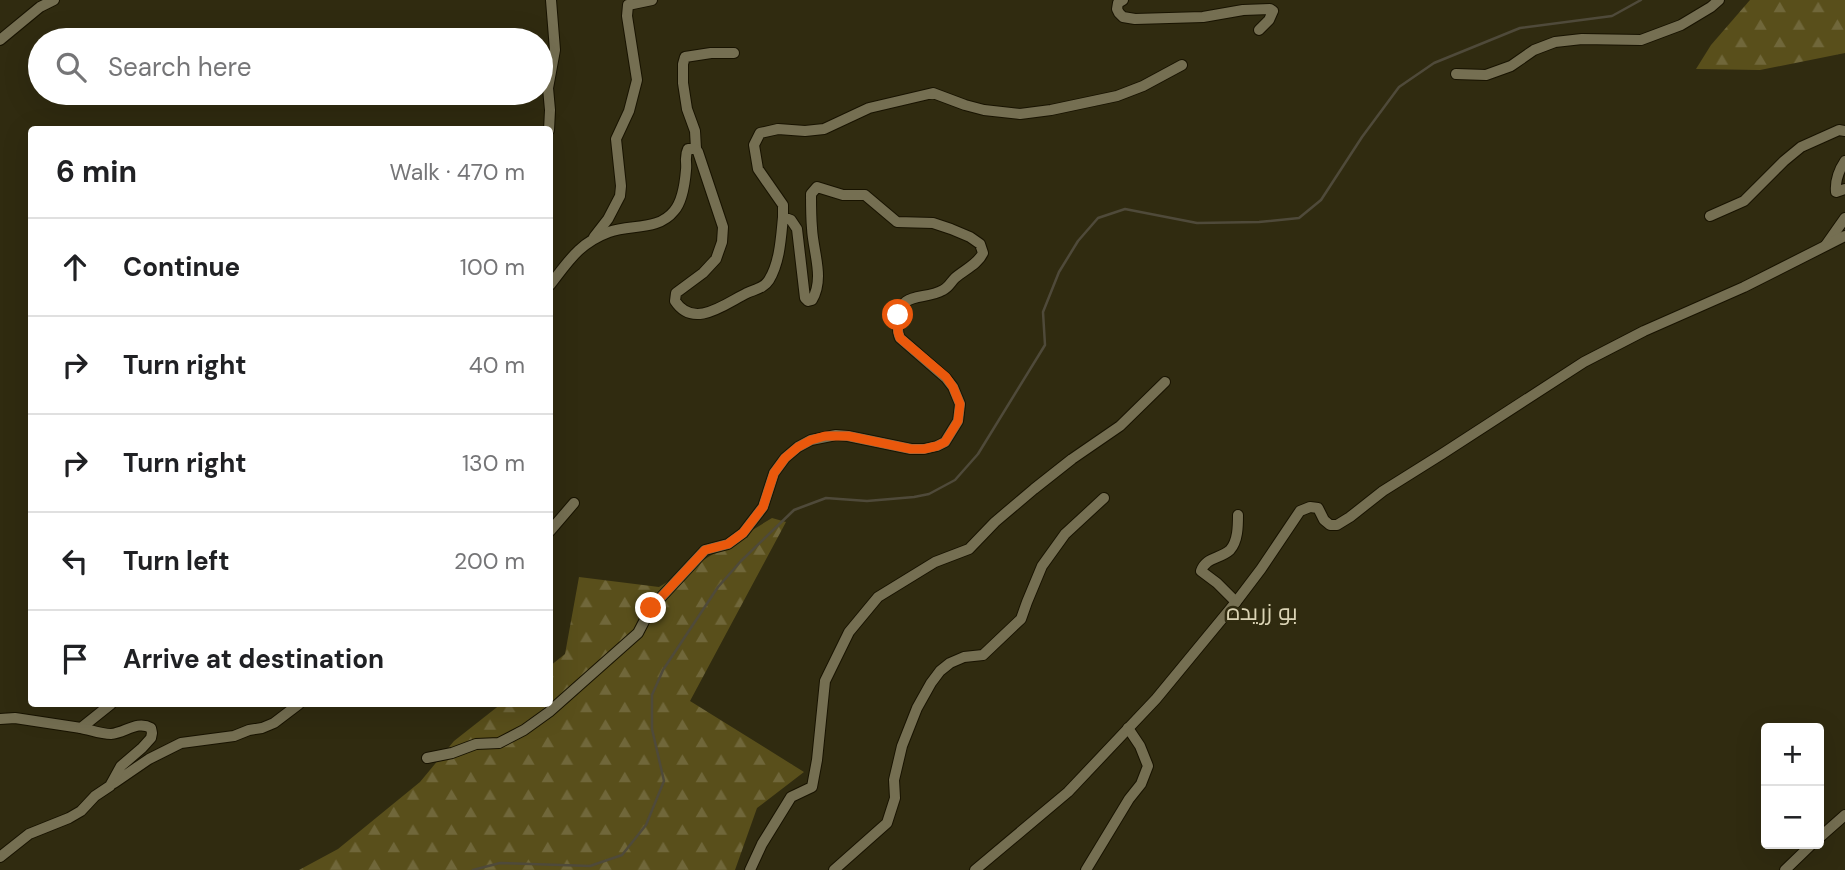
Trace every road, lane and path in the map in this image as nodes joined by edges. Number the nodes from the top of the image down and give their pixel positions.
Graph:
1 (54, 0) edge
2 (551, 0) edge
3 (652, 0) edge
4 (1123, 0) edge
5 (1718, 0) edge
6 (1259, 30) dead end
7 (0, 40) edge
8 (734, 53) dead end
9 (553, 61) edge
10 (1182, 65) dead end
11 (1456, 74) dead end
12 (550, 105) edge
13 (549, 126) edge
14 (1845, 131) edge
15 (696, 149) junction
16 (1845, 161) edge
17 (1845, 189) edge
18 (1710, 216) dead end
19 (783, 217) junction
20 (1845, 218) edge
21 (1845, 236) edge
22 (588, 243) junction
23 (1826, 245) junction
24 (553, 281) edge
25 (1165, 382) dead end
26 (1104, 498) dead end
27 (574, 503) dead end
28 (1238, 515) dead end
29 (553, 528) edge
30 (1236, 603) junction
31 (107, 707) edge
32 (295, 707) edge
33 (0, 719) edge
34 (82, 728) junction
35 (1128, 728) junction
36 (427, 758) dead end
37 (110, 786) junction
38 (1845, 815) edge
39 (1824, 834) edge
40 (1807, 849) edge
41 (0, 857) edge
42 (750, 870) edge
43 (835, 870) edge
44 (975, 870) edge
45 (1086, 870) edge
46 (1785, 870) edge

1 - 7 street
2 - 9 street
3 - 22 street
4 - 6 street
5 - 11 street
8 - 15 street
10 - 19 street
12 - 13 street
14 - 18 street
15 - 19 street
15 - 22 street
16 - 17 street
19 - 36 street
20 - 23 street
21 - 23 street
22 - 24 street
23 - 30 street
25 - 42 street
26 - 43 street
27 - 29 street
28 - 30 street
30 - 35 street
31 - 34 street
32 - 37 street
33 - 34 street
34 - 37 street
35 - 44 street
35 - 45 street
37 - 41 street
38 - 39 street
40 - 46 street

